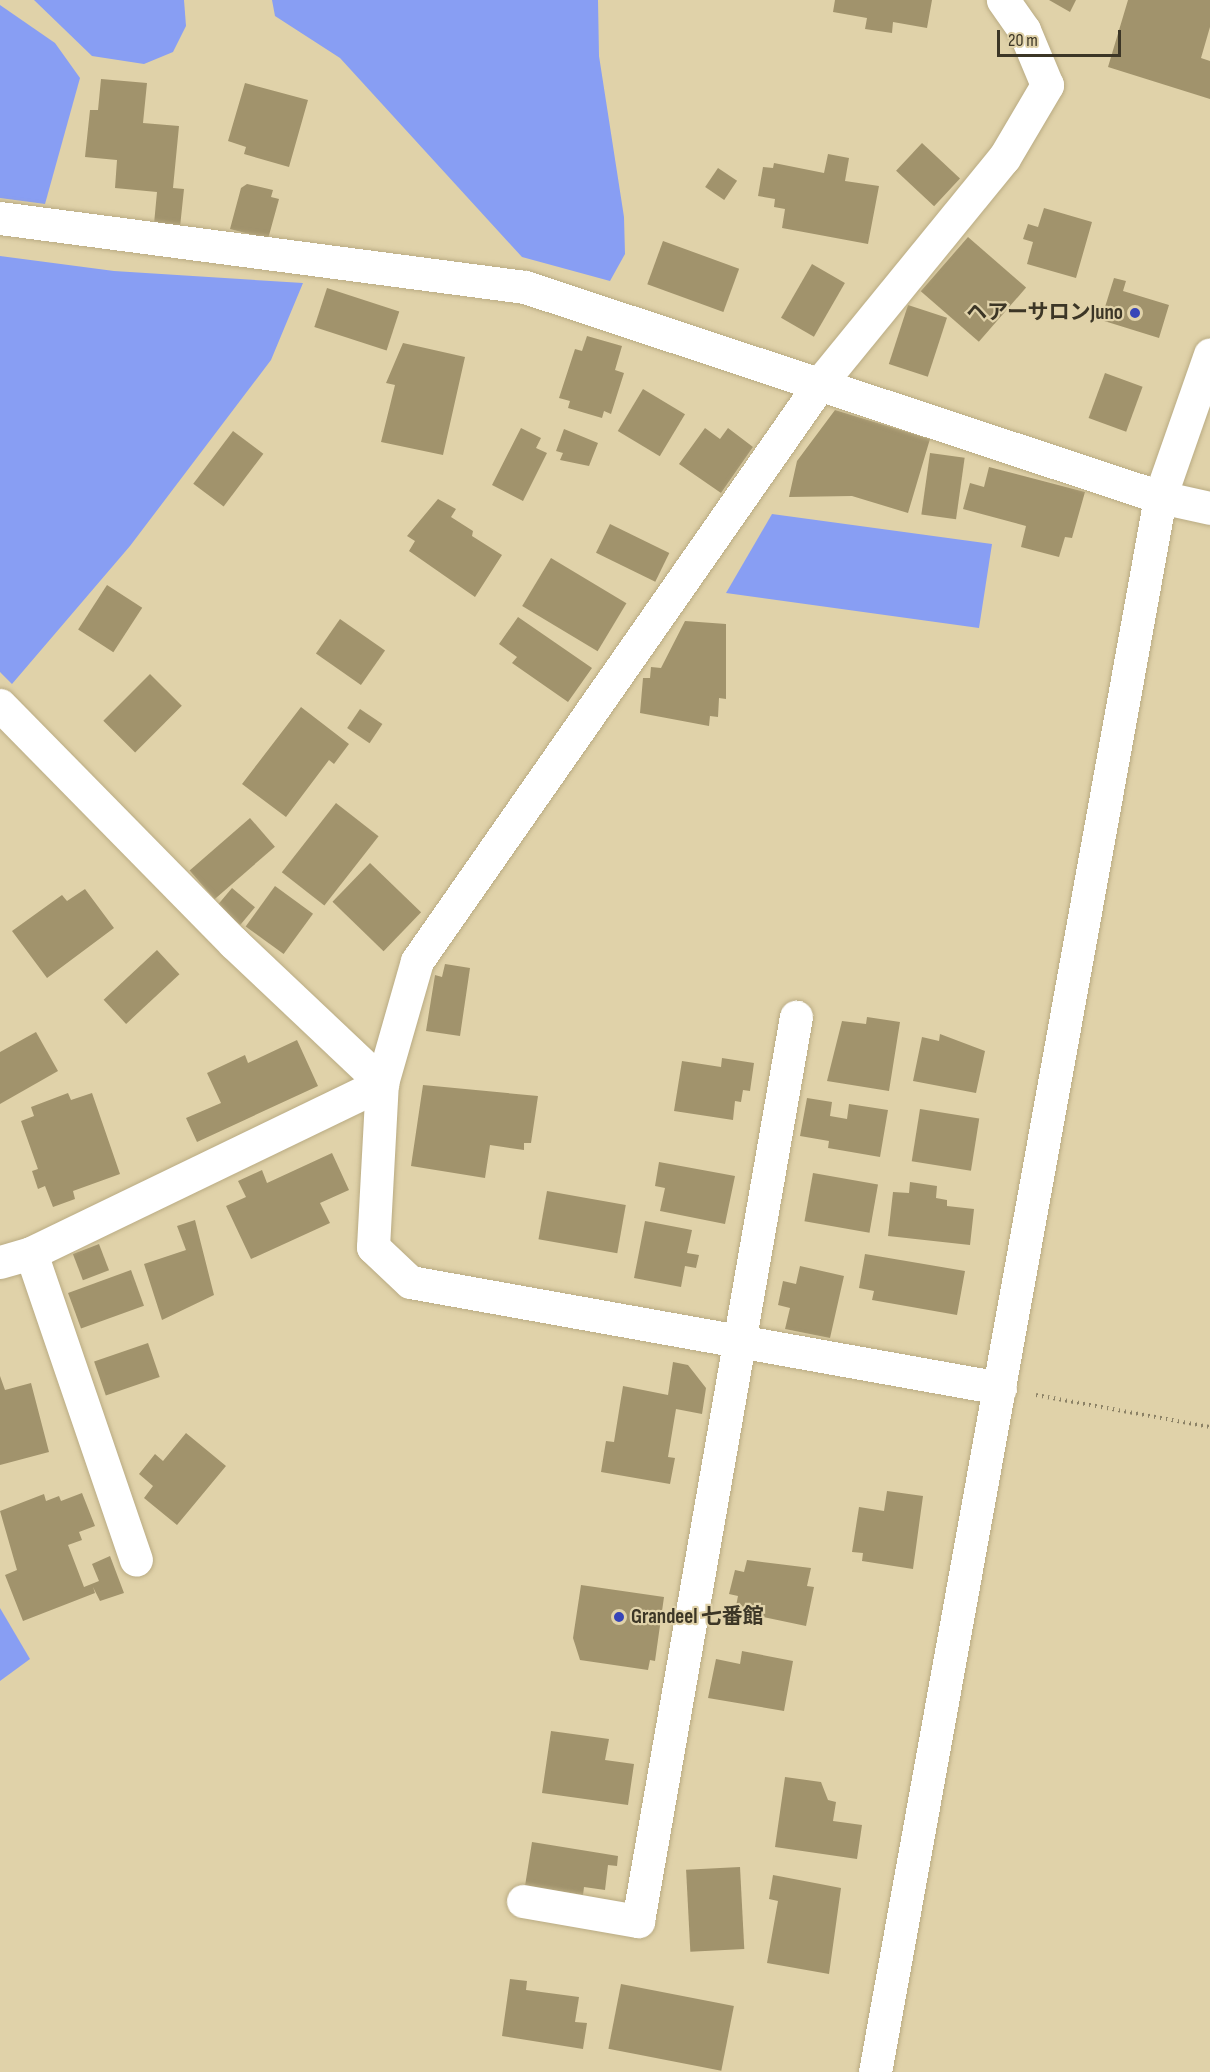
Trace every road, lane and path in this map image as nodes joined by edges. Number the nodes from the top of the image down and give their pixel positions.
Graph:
1 (1003, 0) edge
2 (0, 218) edge
3 (1210, 354) edge
4 (821, 382) junction
5 (1160, 497) junction
6 (1210, 508) edge
7 (0, 705) edge
8 (796, 1017) dead end
9 (381, 1083) junction
10 (32, 1253) junction
11 (0, 1262) edge
12 (738, 1343) junction
13 (1000, 1388) junction
14 (1210, 1427) edge
15 (136, 1558) dead end
16 (523, 1901) dead end
17 (875, 2072) edge

1 - 4 street
2 - 4 street
3 - 5 street
4 - 5 street
4 - 9 street
5 - 6 street
5 - 13 street
7 - 9 street
8 - 12 street
9 - 10 street
9 - 12 street
10 - 11 street
10 - 15 street
12 - 13 street
12 - 16 street
13 - 14 path
13 - 17 street

